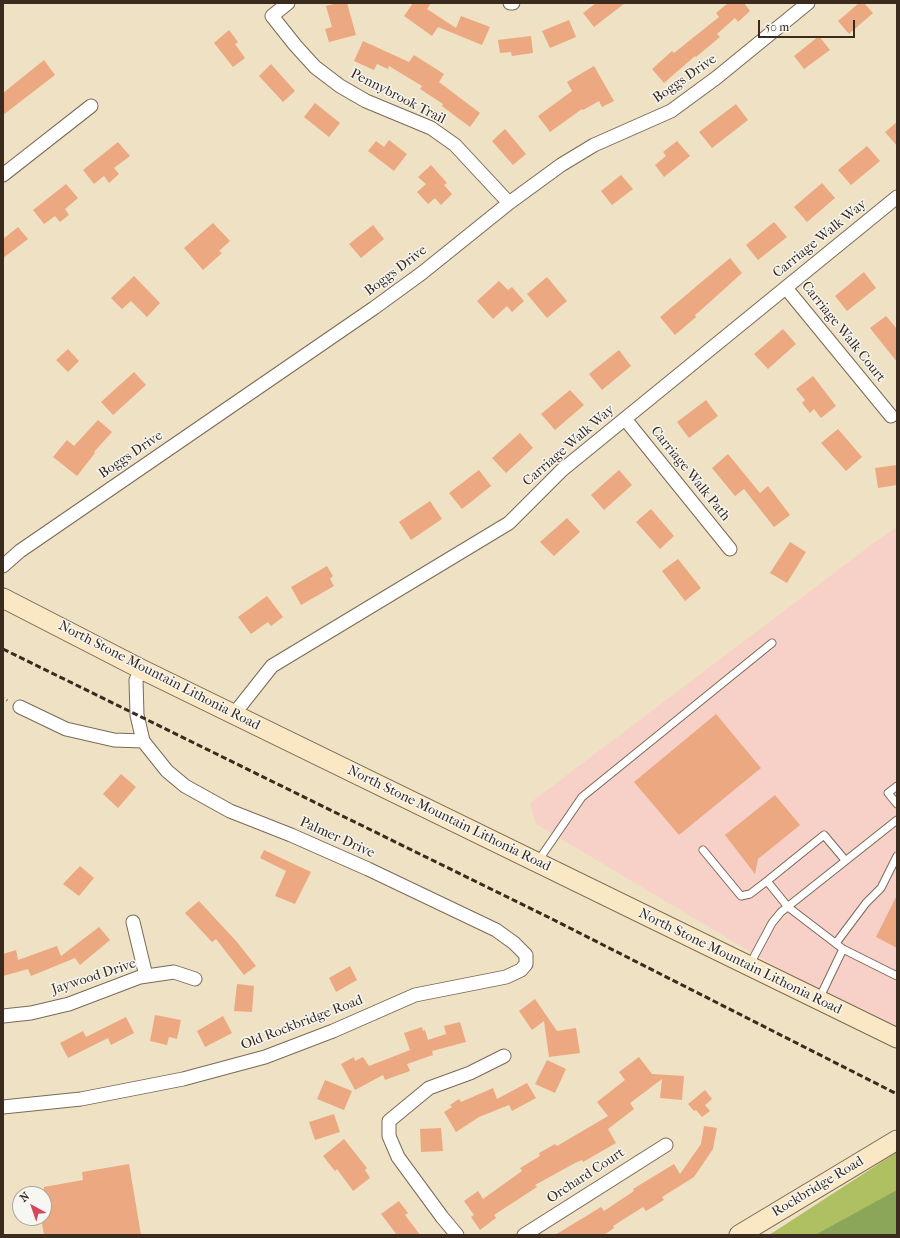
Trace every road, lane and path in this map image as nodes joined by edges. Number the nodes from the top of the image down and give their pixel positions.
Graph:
1 (288, 3) edge
2 (808, 3) edge
3 (91, 106) dead end
4 (3, 175) edge
5 (897, 197) edge
6 (509, 204) junction
7 (786, 288) junction
8 (891, 416) dead end
9 (625, 419) junction
10 (730, 548) dead end
11 (3, 566) edge
12 (3, 598) edge
13 (772, 643) dead end
14 (141, 669) junction
15 (20, 707) dead end
16 (234, 714) junction
17 (143, 741) junction
18 (897, 786) edge
19 (897, 804) edge
20 (897, 820) edge
21 (703, 850) dead end
22 (897, 856) edge
23 (845, 860) junction
24 (537, 862) junction
25 (767, 881) junction
26 (788, 907) junction
27 (133, 922) dead end
28 (836, 943) junction
29 (843, 949) junction
30 (526, 955) joint
31 (749, 966) junction
32 (146, 976) junction
33 (897, 976) edge
34 (195, 979) dead end
35 (818, 1000) junction
36 (3, 1016) edge
37 (897, 1038) edge
38 (504, 1056) dead end
39 (3, 1108) edge
40 (897, 1140) edge
41 (666, 1145) dead end
42 (457, 1235) edge
43 (524, 1235) edge
44 (739, 1235) edge

1 - 6 street, Pennybrook Trail
2 - 6 street, Boggs Drive
3 - 4 street
5 - 7 street, Carriage Walk Way
6 - 11 street, Boggs Drive
7 - 8 street, Carriage Walk Court
7 - 9 street, Carriage Walk Way
9 - 10 street, Carriage Walk Path
9 - 16 street, Carriage Walk Way
12 - 14 main road, North Stone Mountain Lithonia Road
13 - 24 lane
14 - 16 main road, North Stone Mountain Lithonia Road
14 - 17 street, Palmer Drive
15 - 17 street
16 - 24 main road, North Stone Mountain Lithonia Road
17 - 30 street, Palmer Drive
18 - 19 lane
20 - 23 lane
21 - 25 lane
22 - 28 lane
23 - 25 lane
23 - 26 lane
24 - 31 main road, North Stone Mountain Lithonia Road
25 - 26 lane
26 - 28 lane
26 - 31 lane
27 - 32 street
28 - 29 lane
29 - 33 lane
29 - 35 lane
30 - 39 street, Old Rockbridge Road
31 - 35 main road, North Stone Mountain Lithonia Road
32 - 34 street, Jaywood Drive
32 - 36 street, Jaywood Drive
35 - 37 main road, North Stone Mountain Lithonia Road
38 - 42 street
40 - 44 main road, Rockbridge Road
41 - 43 street, Orchard Court

